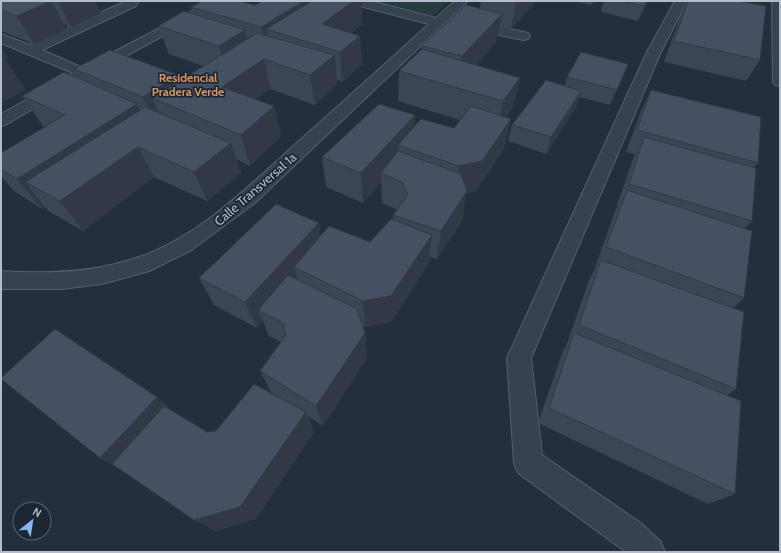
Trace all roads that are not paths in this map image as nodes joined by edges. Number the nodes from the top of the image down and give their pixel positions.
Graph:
1 (126, 1) edge
2 (221, 1) edge
3 (356, 1) edge
4 (462, 1) edge
5 (681, 1) edge
6 (778, 1) edge
7 (440, 20) junction
8 (523, 36) dead end
9 (1, 38) edge
10 (31, 50) junction
11 (84, 73) junction
12 (780, 82) edge
13 (1, 121) edge
14 (1, 280) edge
15 (649, 552) edge

1 - 10 street
2 - 11 street
3 - 7 street
4 - 7 street, Calle Transversal 1a
5 - 15 street
6 - 12 street
7 - 8 street
7 - 14 street, Calle Transversal 1a
9 - 10 street
10 - 11 street
11 - 13 street

